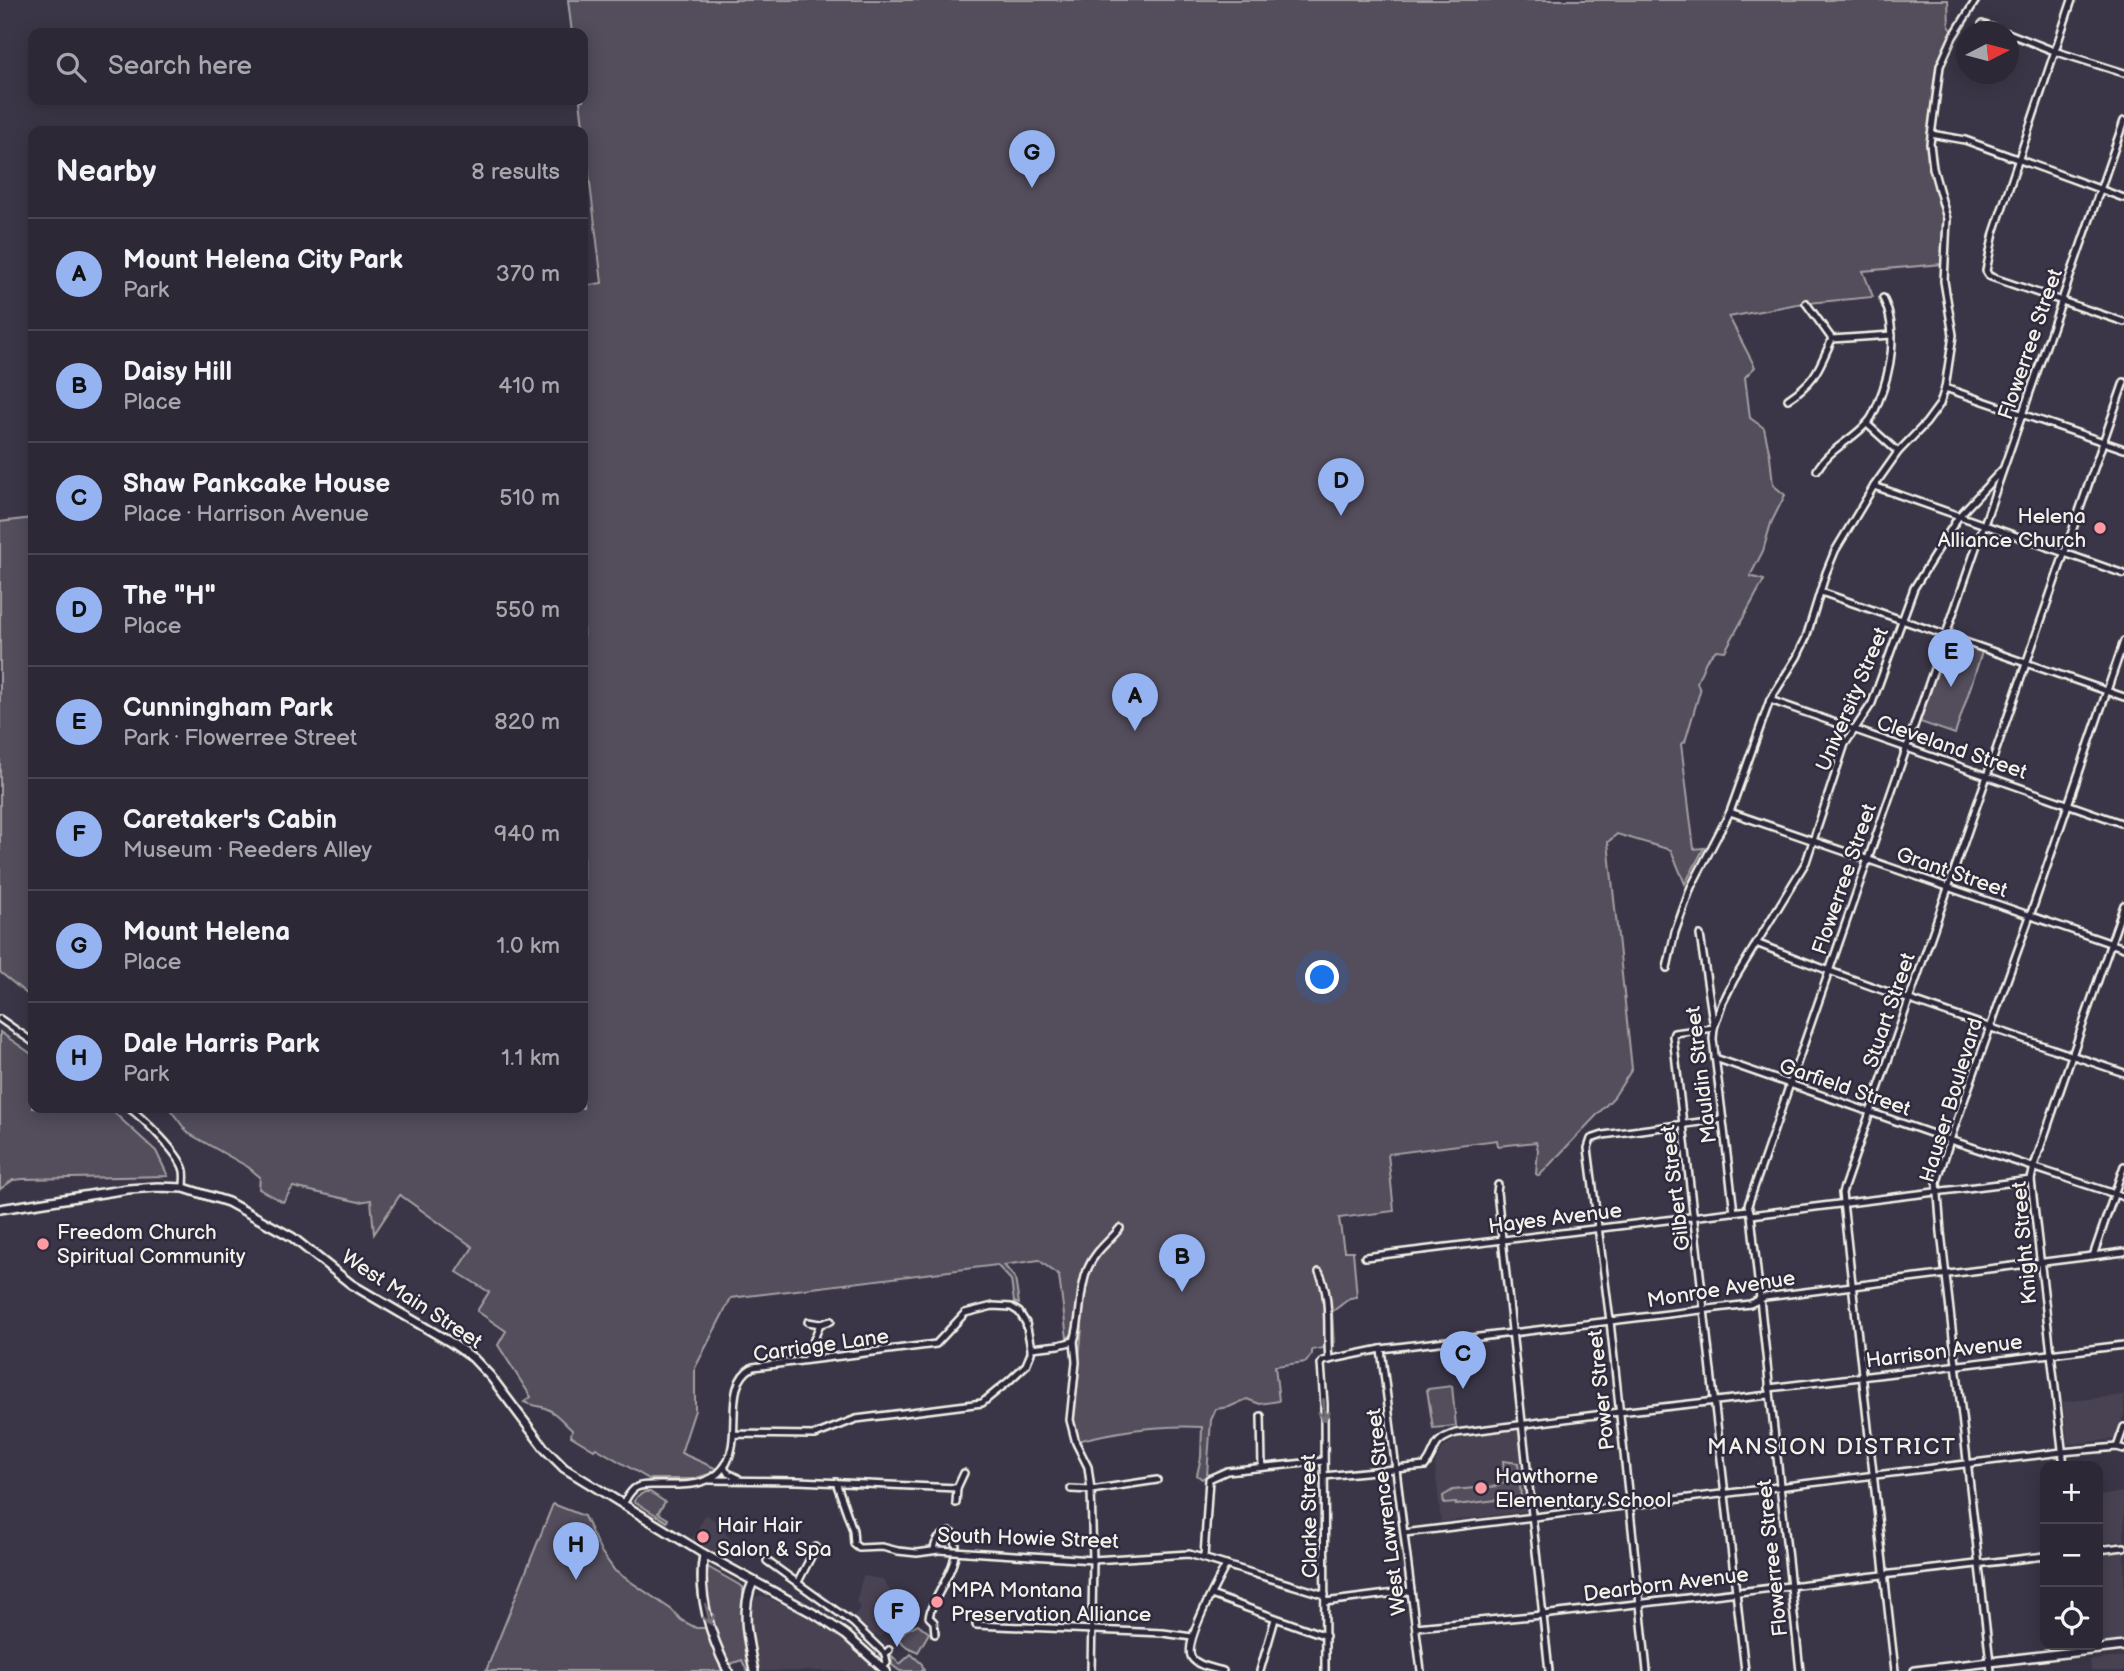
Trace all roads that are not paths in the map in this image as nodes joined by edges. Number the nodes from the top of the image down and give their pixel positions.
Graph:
1 (1976, 0) edge
2 (2072, 0) edge
3 (2019, 37) edge
4 (2054, 51) junction
5 (2124, 73) edge
6 (2124, 121) edge
7 (1931, 134) junction
8 (2017, 160) junction
9 (2100, 189) junction
10 (2124, 198) edge
11 (1883, 298) dead end
12 (2061, 301) junction
13 (1806, 303) dead end
14 (2124, 322) edge
15 (1892, 335) junction
16 (1832, 339) junction
17 (2124, 383) edge
18 (1945, 388) junction
19 (1788, 399) dead end
20 (2023, 413) junction
21 (1867, 424) junction
22 (2103, 442) junction
23 (2124, 449) edge
24 (1898, 452) junction
25 (2004, 469) junction
26 (1816, 470) dead end
27 (1874, 486) junction
28 (1959, 516) junction
29 (1983, 524) junction
30 (2065, 552) junction
31 (2124, 575) edge
32 (1821, 592) junction
33 (1903, 620) junction
34 (1946, 635) junction
35 (2124, 641) edge
36 (2026, 663) junction
37 (2107, 691) junction
38 (2124, 697) edge
39 (1770, 700) junction
40 (1853, 730) junction
41 (1906, 748) junction
42 (1987, 776) junction
43 (2069, 805) junction
44 (1730, 812) junction
45 (2124, 824) edge
46 (1814, 841) junction
47 (1868, 860) junction
48 (1948, 888) junction
49 (2124, 905) edge
50 (2030, 916) junction
51 (1700, 935) dead end
52 (1756, 943) junction
53 (2110, 943) junction
54 (2124, 948) edge
55 (1667, 968) dead end
56 (1829, 972) junction
57 (1909, 1000) junction
58 (0, 1019) edge
59 (1714, 1028) junction
60 (1989, 1028) junction
61 (28, 1039) edge
62 (2071, 1055) junction
63 (1715, 1058) junction
64 (2124, 1073) edge
65 (1790, 1086) junction
66 (1871, 1111) junction
67 (134, 1113) edge
68 (1723, 1119) junction
69 (1683, 1124) junction
70 (1950, 1140) junction
71 (2034, 1166) junction
72 (2124, 1166) edge
73 (2031, 1180) junction
74 (1498, 1185) dead end
75 (184, 1188) junction
76 (1937, 1191) junction
77 (2114, 1194) junction
78 (2124, 1197) edge
79 (1842, 1203) junction
80 (0, 1209) edge
81 (1734, 1212) junction
82 (1750, 1213) junction
83 (1695, 1217) junction
84 (1120, 1228) dead end
85 (1598, 1229) junction
86 (1503, 1240) junction
87 (2124, 1252) edge
88 (2093, 1256) junction
89 (1366, 1257) dead end
90 (2041, 1262) junction
91 (1319, 1272) dead end
92 (1946, 1273) junction
93 (1851, 1286) junction
94 (1759, 1299) junction
95 (1704, 1309) junction
96 (831, 1321) dead end
97 (1610, 1321) junction
98 (808, 1322) dead end
99 (820, 1324) junction
100 (1512, 1332) junction
101 (1073, 1341) junction
102 (2124, 1345) edge
103 (1031, 1348) junction
104 (1381, 1349) junction
105 (2051, 1353) junction
106 (806, 1360) junction
107 (1326, 1360) junction
108 (1957, 1365) junction
109 (1862, 1377) junction
110 (1769, 1392) junction
111 (1714, 1401) junction
112 (1619, 1412) junction
113 (1261, 1416) dead end
114 (1521, 1424) junction
115 (2124, 1427) edge
116 (734, 1434) junction
117 (2117, 1447) junction
118 (2124, 1449) edge
119 (2062, 1452) junction
120 (1324, 1461) junction
121 (2063, 1461) edge
122 (1968, 1464) junction
123 (724, 1467) junction
124 (1262, 1467) junction
125 (1396, 1469) junction
126 (964, 1473) dead end
127 (1873, 1475) junction
128 (1324, 1476) junction
129 (706, 1480) junction
130 (745, 1480) junction
131 (1157, 1480) dead end
132 (836, 1482) junction
133 (1779, 1486) junction
134 (957, 1488) junction
135 (1071, 1489) dead end
136 (1091, 1490) junction
137 (1725, 1493) junction
138 (956, 1503) dead end
139 (624, 1504) junction
140 (1629, 1504) junction
141 (1531, 1516) junction
142 (1404, 1533) junction
143 (816, 1546) dead end
144 (2124, 1547) edge
145 (2103, 1549) edge
146 (936, 1550) junction
147 (704, 1554) junction
148 (1204, 1557) junction
149 (2040, 1557) edge
150 (1093, 1559) junction
151 (767, 1560) dead end
152 (1979, 1564) junction
153 (1226, 1565) junction
154 (1885, 1574) junction
155 (753, 1582) junction
156 (798, 1582) junction
157 (1790, 1584) junction
158 (1411, 1591) junction
159 (1735, 1591) junction
160 (1211, 1595) junction
161 (1325, 1595) junction
162 (1325, 1602) junction
163 (1639, 1603) junction
164 (1542, 1615) junction
165 (1275, 1619) junction
166 (976, 1625) dead end
167 (1416, 1627) junction
168 (1092, 1630) junction
169 (935, 1634) dead end
170 (1326, 1636) junction
171 (1192, 1637) junction
172 (2124, 1646) edge
173 (2103, 1647) edge
174 (2074, 1650) edge
175 (1991, 1667) edge
176 (884, 1669) edge
177 (1205, 1669) edge
178 (728, 1671) edge
179 (754, 1671) edge
180 (1091, 1671) edge
181 (1223, 1671) edge
182 (1260, 1671) edge
183 (1325, 1671) edge
184 (1421, 1671) edge
185 (1549, 1671) edge
186 (1647, 1671) edge
187 (1745, 1671) edge
188 (1800, 1671) edge
189 (1895, 1671) edge
190 (1915, 1671) edge

1 - 7 street
2 - 4 street
3 - 4 street
4 - 5 street
4 - 8 street
6 - 9 street, Flowerree Street
7 - 8 street
7 - 18 street
8 - 9 street
8 - 12 street
9 - 10 street
9 - 12 street, Flowerree Street
11 - 15 street
12 - 14 street
12 - 20 street, Flowerree Street
13 - 16 street
15 - 16 street
15 - 21 street
16 - 19 street
17 - 22 street, Stuart Street
18 - 20 street
18 - 24 street
20 - 22 street
20 - 25 street, Flowerree Street
21 - 24 street
21 - 26 street
22 - 23 street
22 - 30 street, Stuart Street
24 - 27 street
25 - 28 street, University Street
25 - 29 street, Flowerree Street
27 - 28 street
27 - 32 street
28 - 29 street
28 - 33 street, University Street
29 - 30 street
29 - 34 street, Flowerree Street
30 - 31 street
30 - 36 street, Stuart Street
32 - 33 street
32 - 39 street
33 - 34 street
33 - 40 street, University Street
34 - 36 street
34 - 41 street, Flowerree Street
35 - 37 street, Hauser Boulevard
36 - 37 street
36 - 42 street, Stuart Street
37 - 38 street
37 - 43 street, Hauser Boulevard
39 - 40 street, Cleveland Street
39 - 44 street
40 - 41 street, Cleveland Street
40 - 46 street, University Street
41 - 42 street, Cleveland Street
41 - 47 street, Flowerree Street
42 - 43 street, Cleveland Street
42 - 48 street, Stuart Street
43 - 45 street, Cleveland Street
43 - 50 street, Hauser Boulevard
44 - 46 street, Grant Street
44 - 55 street
46 - 47 street, Grant Street
46 - 52 street, University Street
47 - 48 street, Grant Street
47 - 56 street, Flowerree Street
48 - 50 street, Grant Street
48 - 57 street, Stuart Street
49 - 53 street, Knight Street
50 - 53 street, Grant Street
50 - 60 street, Hauser Boulevard
51 - 59 street, Mauldin Street
52 - 56 street
52 - 59 street, University Street
53 - 54 street, Grant Street
53 - 62 street, Knight Street
56 - 57 street
56 - 65 street, Flowerree Street
57 - 60 street
57 - 66 street, Stuart Street
58 - 61 street
59 - 63 street, Mauldin Street
59 - 69 street, Gilbert Street
60 - 62 street
60 - 70 street, Hauser Boulevard
62 - 64 street
62 - 71 street, Knight Street
63 - 65 street, Garfield Street
63 - 68 street, Mauldin Street
65 - 66 street, Garfield Street
65 - 82 street, Flowerree Street
66 - 70 street, Garfield Street
66 - 79 street, Stuart Street
67 - 75 street
68 - 69 street
68 - 81 street, Mauldin Street
69 - 83 street, Gilbert Street
69 - 85 street, Power Street
70 - 71 street, Garfield Street
70 - 76 street, Hauser Boulevard
71 - 73 street, Knight Street
71 - 77 street, Garfield Street
72 - 77 street
73 - 76 street, Hayes Avenue
73 - 90 street, Knight Street
74 - 86 street
75 - 80 street, West Main Street
75 - 139 street, West Main Street
76 - 79 street, Hayes Avenue
76 - 92 street, Hauser Boulevard
77 - 78 street, Garfield Street
77 - 88 street
79 - 82 street, Hayes Avenue
79 - 93 street, Stuart Street
81 - 82 street, Hayes Avenue
81 - 83 street, Hayes Avenue
82 - 94 street, Flowerree Street
83 - 85 street, Hayes Avenue
83 - 95 street, Gilbert Street
84 - 101 street
85 - 86 street, Hayes Avenue
85 - 97 street, Power Street
86 - 89 street, Hayes Avenue
86 - 100 street
87 - 88 street, Monroe Avenue
88 - 90 street, Monroe Avenue
90 - 92 street, Monroe Avenue
90 - 105 street, Knight Street
91 - 107 street, Clarke Street
92 - 93 street, Monroe Avenue
92 - 108 street, Hauser Boulevard
93 - 94 street, Monroe Avenue
93 - 109 street, Stuart Street
94 - 95 street, Monroe Avenue
94 - 110 street, Flowerree Street
95 - 97 street, Monroe Avenue
95 - 111 street, Gilbert Street
96 - 99 street
97 - 100 street, Monroe Avenue
97 - 112 street, Power Street
98 - 99 street
99 - 106 street
100 - 104 street, Monroe Avenue
100 - 114 street
101 - 103 street
101 - 136 street
102 - 105 street, Harrison Avenue
103 - 106 street, Carriage Lane
103 - 116 street
104 - 107 street, Monroe Avenue
104 - 125 street, West Lawrence Street
105 - 108 street, Harrison Avenue
105 - 119 street, Knight Street
106 - 116 street, Carriage Lane
107 -> 120 street, Clarke Street
108 - 109 street, Harrison Avenue
108 - 122 street, Hauser Boulevard
109 - 110 street, Harrison Avenue
109 - 127 street, Stuart Street
110 - 111 street, Harrison Avenue
110 - 133 street, Flowerree Street
111 - 112 street, Harrison Avenue
111 - 137 street, Gilbert Street
112 - 114 street, Harrison Avenue
112 - 140 street, Power Street
113 - 124 street
114 - 125 street, Harrison Avenue
114 - 141 street
115 - 117 street
116 - 123 street, Carriage Lane
117 - 118 street
117 - 119 street
119 - 121 street, Knight Street
119 - 122 street
120 - 124 street
120 - 128 street, Clarke Street
122 - 127 street
122 - 152 street, Hauser Boulevard
123 - 129 street
123 - 130 street
124 - 148 street
125 - 128 street, Harrison Avenue
125 - 142 street, West Lawrence Street
126 - 134 street
127 - 133 street
127 - 154 street, Stuart Street
128 - 161 street, Clarke Street
129 - 130 street
129 - 139 street
130 - 132 street
131 - 136 street
132 - 134 street
132 - 146 street, South Howie Street
133 - 137 street
133 - 157 street, Flowerree Street
134 - 138 street
135 - 136 street
136 - 150 street
137 - 140 street
137 - 159 street, Gilbert Street
139 - 147 street, West Main Street
140 - 141 street
140 - 163 street, Power Street
141 - 142 street
141 - 164 street
142 - 158 street, West Lawrence Street
143 - 156 street
144 - 145 street
146 - 150 street, South Howie Street, bridge
146 - 169 street
147 - 155 street, West Main Street
147 -> 178 street
148 - 150 street, South Howie Street
148 - 153 street, South Howie Street
149 - 152 street, Dearborn Avenue
150 - 168 street
151 - 156 street
152 - 154 street, Dearborn Avenue
152 - 175 street, Hauser Boulevard
153 - 160 street
153 - 161 street, South Howie Street
154 - 157 street, Dearborn Avenue
154 - 189 street, Stuart Street
155 - 176 street, West Main Street
155 - 179 street
156 - 176 street
157 - 159 street, Dearborn Avenue
157 - 188 street, Flowerree Street
158 - 162 street
158 - 167 street, West Lawrence Street
159 - 163 street, Dearborn Avenue
159 - 187 street, Gilbert Street
160 - 165 street
160 - 171 street
161 - 162 street, Clarke Street
162 - 170 street, Clarke Street
163 - 164 street, Dearborn Avenue
163 - 186 street, Power Street
164 - 167 street, Dearborn Avenue
164 - 185 street
165 - 170 street
165 - 182 street
166 - 168 street
167 - 184 street, West Lawrence Street
168 - 171 street
168 - 180 street
170 - 183 street, Clarke Street
171 - 177 street
172 - 173 street
174 - 175 street
175 - 190 street
177 - 181 street

